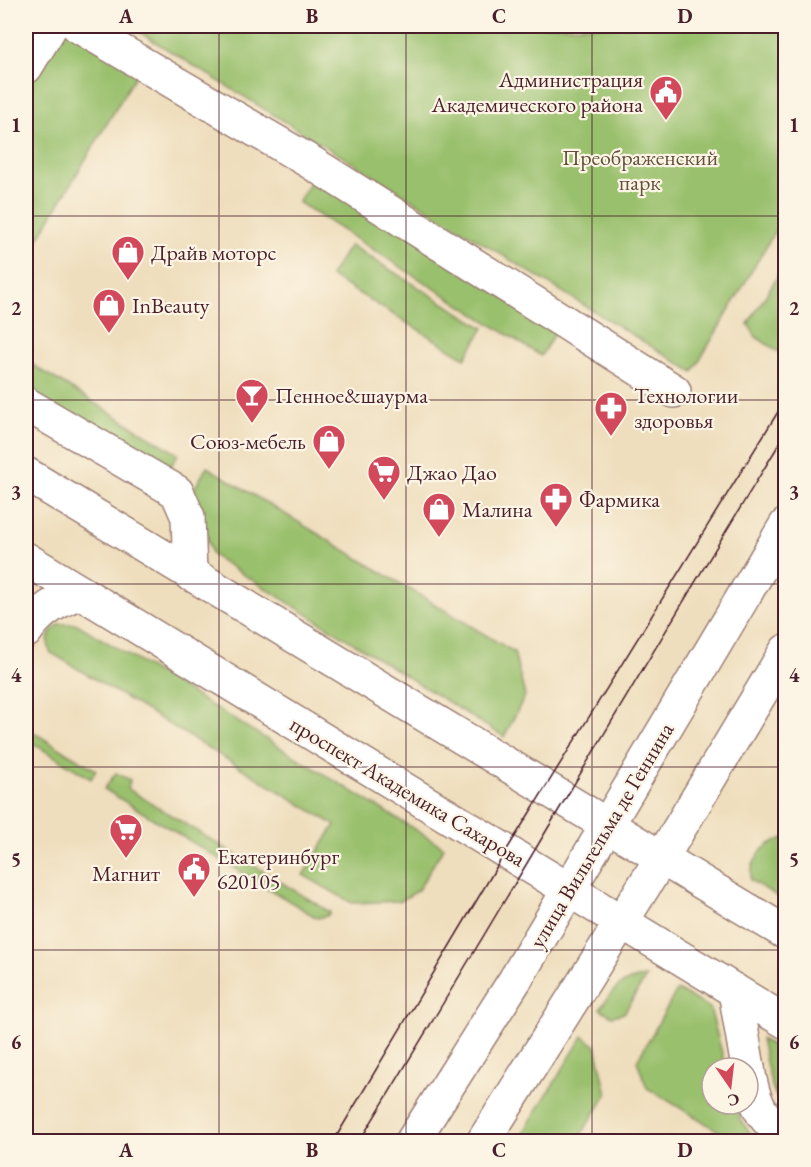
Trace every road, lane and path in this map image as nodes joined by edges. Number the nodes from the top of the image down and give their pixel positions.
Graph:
1 (51, 26) edge
2 (78, 26) edge
3 (26, 67) edge
4 (674, 391) dead end
5 (26, 404) edge
6 (26, 474) edge
7 (786, 525) edge
8 (26, 559) edge
9 (190, 574) junction
10 (81, 592) junction
11 (26, 631) edge
12 (786, 651) edge
13 (608, 826) junction
14 (662, 859) junction
15 (570, 890) junction
16 (621, 922) junction
17 (786, 933) edge
18 (735, 991) junction
19 (786, 1022) edge
20 (746, 1056) edge
21 (760, 1108) edge
22 (786, 1135) edge
23 (412, 1142) edge
24 (483, 1142) edge

1 - 3 street
2 - 4 street
5 - 9 street
6 - 9 street
7 - 13 street, улица Вильгельма де Геннина
8 - 10 street, проспект Академика Сахарова
9 - 13 street
10 - 11 street
10 - 15 street, проспект Академика Сахарова
12 - 14 street
13 - 14 street
13 - 15 street, улица Вильгельма де Геннина
14 - 16 street
14 - 17 street
15 - 16 street, проспект Академика Сахарова
15 - 23 street, улица Вильгельма де Геннина
16 - 18 street, проспект Академика Сахарова
16 - 24 street
18 - 19 street, проспект Академика Сахарова
18 - 20 street
21 - 22 street

